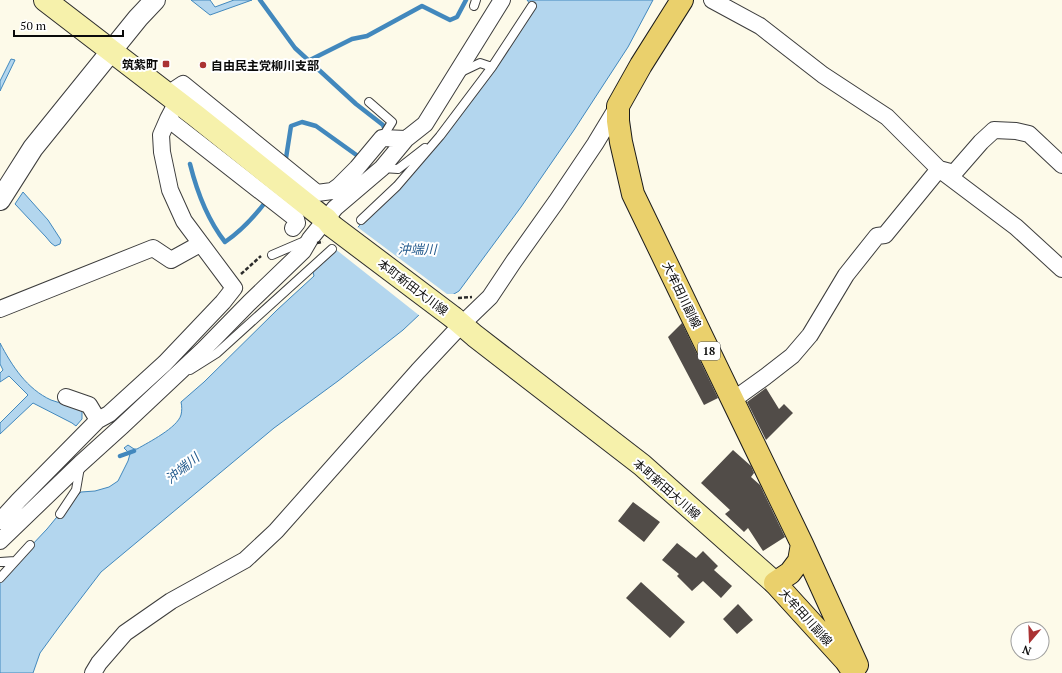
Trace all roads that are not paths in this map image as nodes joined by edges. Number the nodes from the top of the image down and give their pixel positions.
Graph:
1 (45, 0) edge
2 (155, 0) edge
3 (502, 0) edge
4 (682, 0) edge
5 (712, 0) edge
6 (532, 6) dead end
7 (111, 51) junction
8 (492, 67) junction
9 (455, 75) junction
10 (368, 102) dead end
11 (171, 105) junction
12 (618, 106) junction
13 (440, 136) junction
14 (382, 138) junction
15 (406, 139) junction
16 (1062, 165) edge
17 (382, 168) junction
18 (939, 169) junction
19 (0, 200) edge
20 (361, 220) dead end
21 (329, 222) junction
22 (293, 228) dead end
23 (310, 239) junction
24 (200, 244) junction
25 (332, 250) dead end
26 (272, 255) dead end
27 (1062, 269) edge
28 (224, 302) junction
29 (0, 309) edge
30 (458, 321) junction
31 (204, 348) junction
32 (184, 368) junction
33 (66, 397) dead end
34 (733, 400) junction
35 (96, 422) junction
36 (108, 439) junction
37 (80, 464) junction
38 (60, 514) dead end
39 (0, 521) edge
40 (0, 541) edge
41 (802, 544) junction
42 (30, 545) dead end
43 (15, 561) junction
44 (0, 562) edge
45 (0, 578) edge
46 (775, 583) junction
47 (93, 673) edge
48 (854, 673) edge
49 (861, 673) edge

1 - 7 main road, 本町新田大川線
2 - 7 street
3 - 9 street
4 - 12 main road
5 - 18 street
6 - 8 lane
7 - 11 main road, 本町新田大川線
7 - 19 street
8 - 9 lane
8 - 13 lane
9 - 15 street
10 - 14 lane
11 - 14 street
11 - 21 main road, 本町新田大川線
11 - 22 street
11 - 24 street
12 - 30 street
12 - 34 main road, 大牟田川副線 / 18
13 - 17 lane
13 - 20 lane
14 - 15 street
15 - 17 street
16 - 18 street
17 - 21 street
18 - 27 street
18 - 34 street
21 - 23 street
21 - 30 main road, 本町新田大川線, bridge
23 - 26 lane
23 - 31 street
24 - 28 street
24 - 29 street
25 - 32 lane
28 - 31 street
28 - 35 street
30 - 46 main road, 本町新田大川線
30 - 47 street
31 - 32 street
32 - 36 street
33 - 35 street
34 - 41 main road, 大牟田川副線 / 18
35 - 36 street
35 - 39 street
36 - 37 street
37 - 38 lane
37 - 40 street
41 - 46 main road, 大牟田川副線
41 - 49 main road
42 - 43 lane
43 - 44 lane
43 - 45 lane
46 - 48 main road, 大牟田川副線

